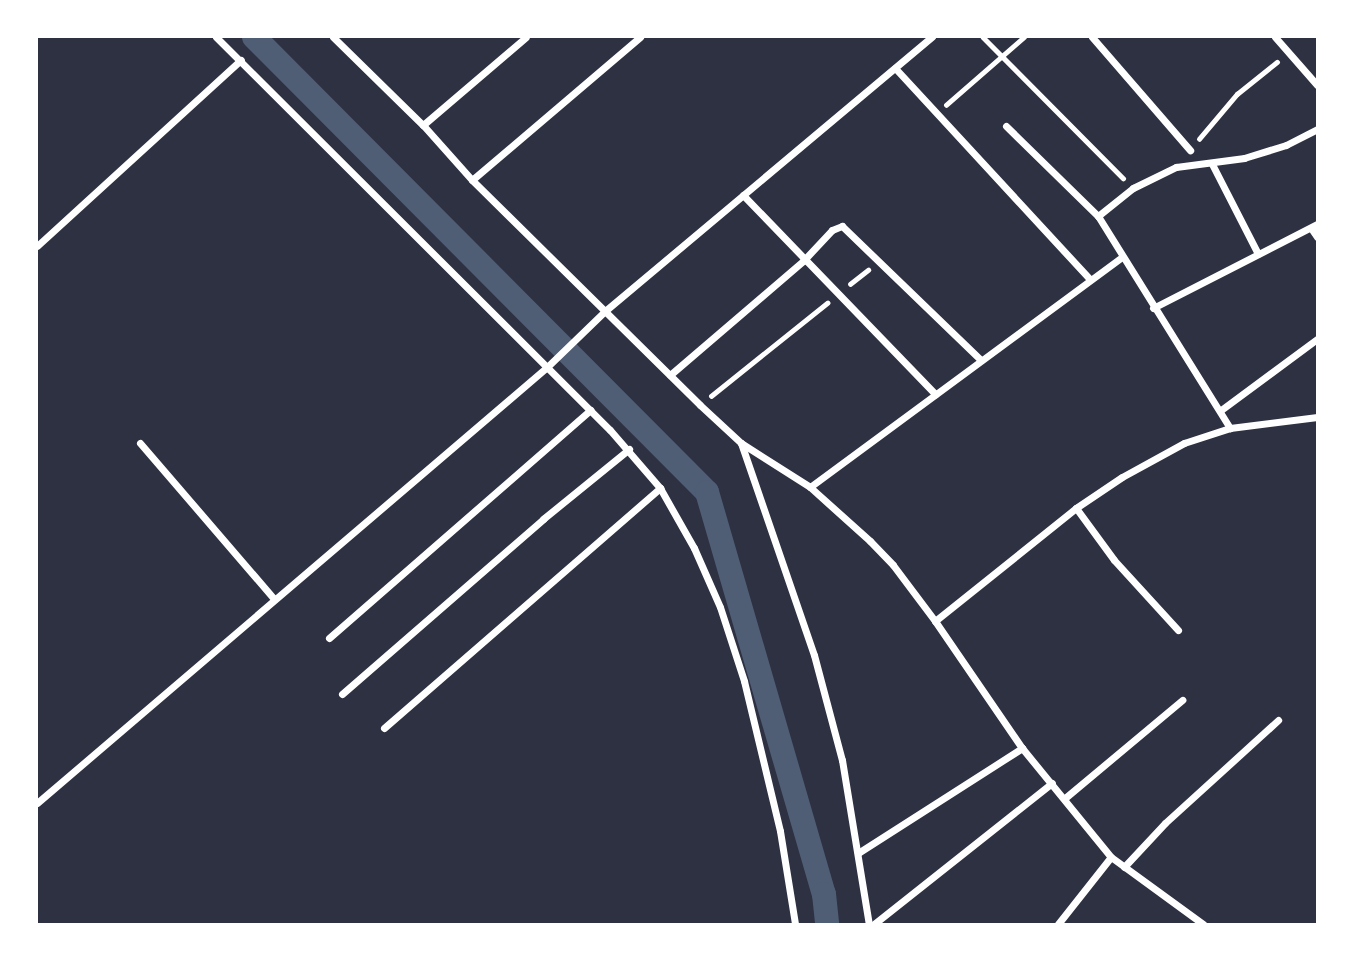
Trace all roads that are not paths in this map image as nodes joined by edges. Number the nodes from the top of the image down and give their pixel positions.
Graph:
1 (216, 37) edge
2 (335, 37) edge
3 (526, 37) edge
4 (640, 37) edge
5 (932, 37) edge
6 (1092, 37) edge
7 (1275, 37) edge
8 (241, 60) junction
9 (895, 68) junction
10 (1317, 85) edge
11 (423, 125) junction
12 (1006, 126) dead end
13 (1317, 129) edge
14 (1190, 150) road end
15 (1212, 164) junction
16 (472, 180) junction
17 (743, 195) junction
18 (1098, 216) junction
19 (1314, 226) edge
20 (1317, 237) edge
21 (37, 246) edge
22 (1258, 254) junction
23 (1122, 257) junction
24 (803, 261) junction
25 (1090, 279) junction
26 (1153, 308) junction
27 (605, 311) junction
28 (1317, 339) edge
29 (981, 360) junction
30 (547, 368) junction
31 (670, 375) junction
32 (935, 394) junction
33 (590, 410) junction
34 (1221, 410) junction
35 (1317, 416) edge
36 (1230, 428) junction
37 (140, 443) dead end
38 (741, 443) junction
39 (629, 449) junction
40 (810, 487) junction
41 (660, 488) junction
42 (1076, 508) junction
43 (274, 599) junction
44 (935, 621) junction
45 (1178, 630) dead end
46 (329, 638) dead end
47 (342, 694) dead end
48 (1182, 700) dead end
49 (1278, 720) dead end
50 (384, 728) dead end
51 (1022, 748) junction
52 (1052, 783) junction
53 (1065, 798) junction
54 (37, 803) edge
55 (858, 853) junction
56 (1111, 858) junction
57 (1124, 867) junction
58 (1190, 921) edge
59 (795, 924) edge
60 (869, 924) edge
61 (874, 924) edge
62 (1058, 924) edge
63 (1203, 924) edge

1 - 8 street
2 - 11 street
3 - 11 street
4 - 16 street
5 - 9 street
6 - 14 street
7 - 10 street
8 - 21 street
8 - 30 street
9 - 17 street
9 - 25 street
11 - 16 street
12 - 18 street
13 - 15 street
15 - 18 street
15 - 22 street
16 - 27 street
17 - 24 street
17 - 27 street
18 - 23 street
19 - 20 street
19 - 22 street
22 - 26 street
23 - 25 street
23 - 26 street
24 - 29 street
24 - 31 street
24 - 32 street
25 - 29 street
26 - 34 street
27 - 30 street
27 - 31 street
28 - 34 street
29 - 32 street
30 - 33 street
30 - 43 street
31 - 38 street
32 - 40 street
33 - 39 street
33 - 46 street
34 - 36 street
35 - 36 street
36 - 42 street
37 - 43 street
38 - 40 street
38 - 55 street
39 - 41 street
39 - 47 street
40 - 44 street
41 - 50 street
41 - 59 street
42 - 44 street
42 - 45 street
43 - 54 street
44 - 51 street
48 - 53 street
49 - 57 street
51 - 52 street
51 - 55 street
52 - 53 street
52 - 61 street
53 - 56 street
55 - 60 street
56 - 57 street
56 - 62 street
57 - 58 street
58 - 63 street

